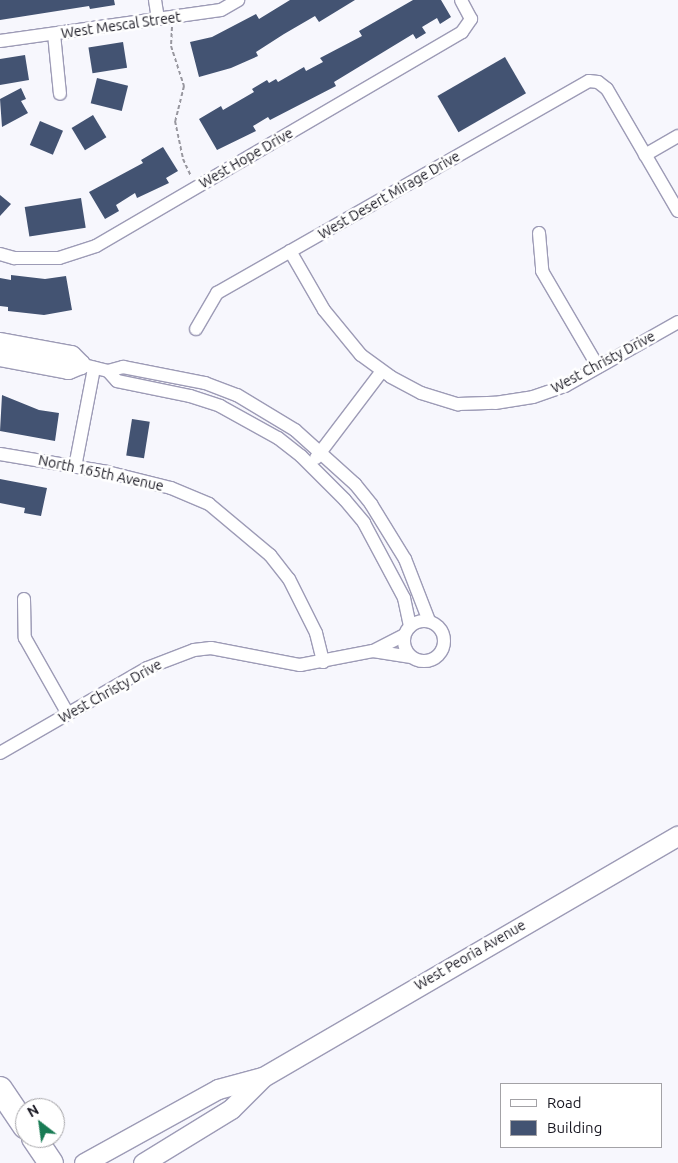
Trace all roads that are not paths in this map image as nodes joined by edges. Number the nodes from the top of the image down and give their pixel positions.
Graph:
1 (155, 0) edge
2 (238, 0) edge
3 (461, 0) edge
4 (164, 18) junction
5 (54, 34) junction
6 (0, 41) edge
7 (60, 94) dead end
8 (678, 136) edge
9 (645, 155) junction
10 (678, 211) edge
11 (539, 232) dead end
12 (290, 251) junction
13 (0, 254) edge
14 (678, 322) edge
15 (196, 329) dead end
16 (0, 342) edge
17 (0, 356) edge
18 (87, 366) junction
19 (598, 367) junction
20 (382, 370) junction
21 (108, 371) junction
22 (321, 452) junction
23 (0, 454) edge
24 (311, 465) junction
25 (75, 467) junction
26 (24, 599) dead end
27 (429, 621) junction
28 (407, 630) junction
29 (373, 651) junction
30 (410, 657) junction
31 (323, 662) junction
32 (68, 714) junction
33 (0, 753) edge
34 (678, 835) edge
35 (263, 1077) junction
36 (0, 1089) edge
37 (15, 1111) edge
38 (41, 1148) edge
39 (51, 1163) edge
40 (84, 1163) edge
41 (143, 1163) edge

1 - 4 street
2 - 4 street, West Mescal Street
3 - 13 street, West Hope Drive
4 - 5 street, West Mescal Street
5 - 6 street, West Mescal Street
5 - 7 street
8 - 9 street
9 - 10 street
9 - 12 street, West Desert Mirage Drive
11 - 19 street
12 - 15 street, West Desert Mirage Drive
12 - 20 street, West Christy Drive
14 - 19 street, West Christy Drive
16 - 18 main road
17 - 18 main road
18 - 21 street
18 - 25 street
19 - 20 street, West Christy Drive
20 - 22 street
21 - 22 street
21 - 24 street
22 - 24 street
22 - 27 street
23 - 25 street, North 165th Avenue
24 - 28 street
25 - 31 street, North 165th Avenue
26 - 32 street
27 - 28 street
27 - 30 street
28 - 29 street
28 - 30 street
29 - 30 street
29 - 31 street, West Christy Drive
31 - 32 street, West Christy Drive
32 - 33 street, West Christy Drive
34 - 35 main road, West Peoria Avenue
35 - 40 main road, West Peoria Avenue
35 - 41 main road, West Peoria Avenue
36 - 37 highway
38 - 39 highway

